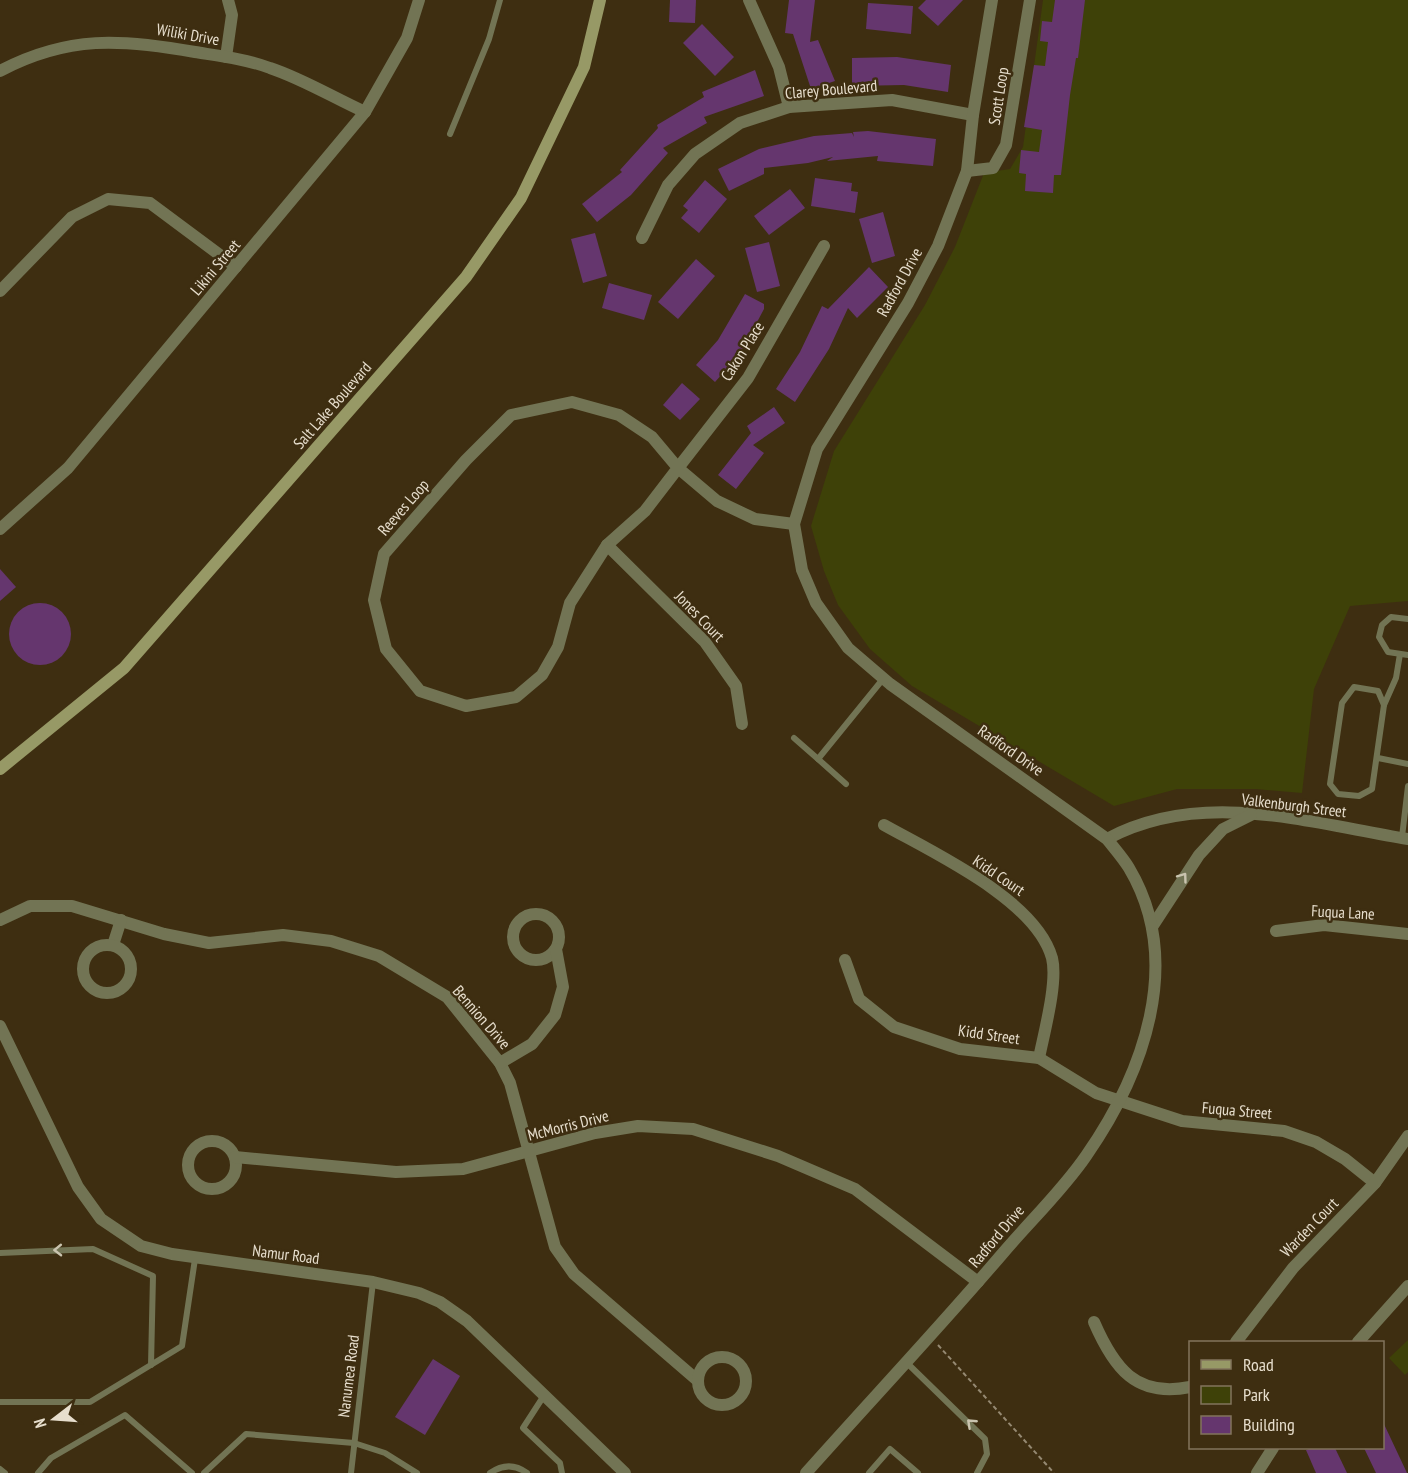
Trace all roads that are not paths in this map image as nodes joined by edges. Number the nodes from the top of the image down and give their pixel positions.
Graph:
1 (228, 0) edge
2 (419, 0) edge
3 (500, 0) edge
4 (600, 0) edge
5 (749, 0) edge
6 (992, 0) edge
7 (1030, 0) edge
8 (226, 57) junction
9 (0, 71) edge
10 (789, 107) junction
11 (365, 112) junction
12 (973, 115) junction
13 (450, 134) dead end
14 (967, 171) junction
15 (642, 238) dead end
16 (824, 246) dead end
17 (236, 267) junction
18 (0, 291) edge
19 (678, 468) junction
20 (794, 524) junction
21 (0, 529) edge
22 (607, 545) junction
23 (1408, 619) edge
24 (1406, 654) edge
25 (883, 679) junction
26 (1384, 705) junction
27 (742, 724) dead end
28 (794, 738) dead end
29 (1378, 758) junction
30 (818, 759) junction
31 (1408, 764) edge
32 (0, 769) edge
33 (846, 784) dead end
34 (1408, 786) edge
35 (1407, 800) edge
36 (1255, 814) junction
37 (884, 825) dead end
38 (1405, 838) edge
39 (1107, 839) junction
40 (0, 920) edge
41 (121, 920) junction
42 (1152, 927) junction
43 (1276, 930) dead end
44 (1408, 934) edge
45 (113, 945) junction
46 (556, 949) dead end
47 (845, 960) dead end
48 (0, 1026) edge
49 (1039, 1058) junction
50 (500, 1063) junction
51 (1121, 1100) junction
52 (1408, 1136) edge
53 (530, 1153) junction
54 (235, 1157) junction
55 (1375, 1183) junction
56 (0, 1253) edge
57 (195, 1259) junction
58 (373, 1282) junction
59 (978, 1282) junction
60 (1408, 1286) edge
61 (1094, 1322) dead end
62 (1237, 1341) edge
63 (1359, 1341) edge
64 (906, 1362) junction
65 (151, 1365) junction
66 (697, 1380) junction
67 (1189, 1387) edge
68 (546, 1394) junction
69 (0, 1402) edge
70 (354, 1443) junction
71 (1272, 1449) edge
72 (0, 1469) edge
73 (4, 1473) edge
74 (38, 1473) edge
75 (192, 1473) edge
76 (204, 1473) edge
77 (351, 1473) edge
78 (417, 1473) edge
79 (490, 1473) edge
80 (527, 1473) edge
81 (562, 1473) edge
82 (625, 1473) edge
83 (806, 1473) edge
84 (869, 1473) edge
85 (918, 1473) edge
86 (977, 1473) edge
87 (1257, 1473) edge

1 - 8 street
2 - 11 street, Likini Street
3 - 13 lane
4 - 32 main road, Salt Lake Boulevard
5 - 10 street
6 - 12 street, Radford Drive
7 - 14 street, Scott Loop
8 - 9 street, Wiliki Drive
8 - 11 street, Wiliki Drive
10 - 12 street, Clarey Boulevard
10 - 15 street, Clarey Boulevard
11 - 17 street, Likini Street
12 - 14 street, Radford Drive
14 - 20 street, Radford Drive
16 - 19 street, Cakon Place
17 - 18 street
17 - 21 street, Likini Street
19 - 20 street, Reeves Loop
19 - 22 street, Reeves Loop
19 - 22 street, Reeves Loop
20 - 25 street, Radford Drive
22 - 27 street, Jones Court
23 - 24 lane
24 - 26 lane
25 - 30 lane
25 - 39 street, Radford Drive
26 - 29 lane
26 - 29 lane
28 - 30 lane
29 - 31 lane
30 - 33 lane
34 - 35 lane
35 - 38 lane
36 - 38 street, Valkenburgh Street
36 - 39 street, Valkenburgh Street
42 -> 36 street
37 - 49 street, Kidd Court
39 - 42 street, Radford Drive
40 - 41 street, Bennion Drive
41 - 45 street
41 - 50 street, Bennion Drive
42 - 51 street, Radford Drive
43 - 44 street, Fuqua Lane
45 - 45 street
46 - 50 street
47 - 49 street, Kidd Street
48 - 57 street, Namur Road
49 - 51 street, Kidd Street
50 - 53 street, Bennion Drive
51 - 55 street, Fuqua Street
51 - 59 street, Radford Drive
52 - 55 street, Warden Court
53 - 54 street, McMorris Drive
53 - 59 street, McMorris Drive
53 - 66 street, Bennion Drive
54 - 54 street
55 - 62 street, Warden Court
65 -> 56 lane
57 - 58 street, Namur Road
57 - 65 lane
58 - 68 street, Namur Road
58 - 70 lane, Nanumea Road
59 - 64 street, Radford Drive
60 - 63 street
61 - 67 street
64 - 83 street, Radford Drive
86 -> 64 lane
65 - 69 lane
66 - 66 street
68 - 81 lane
68 - 82 street, Namur Road
70 - 76 lane
70 - 77 lane, Nanumea Road
70 - 78 lane
71 - 87 street
72 - 73 lane
74 - 75 lane
79 - 80 lane
84 - 85 lane

